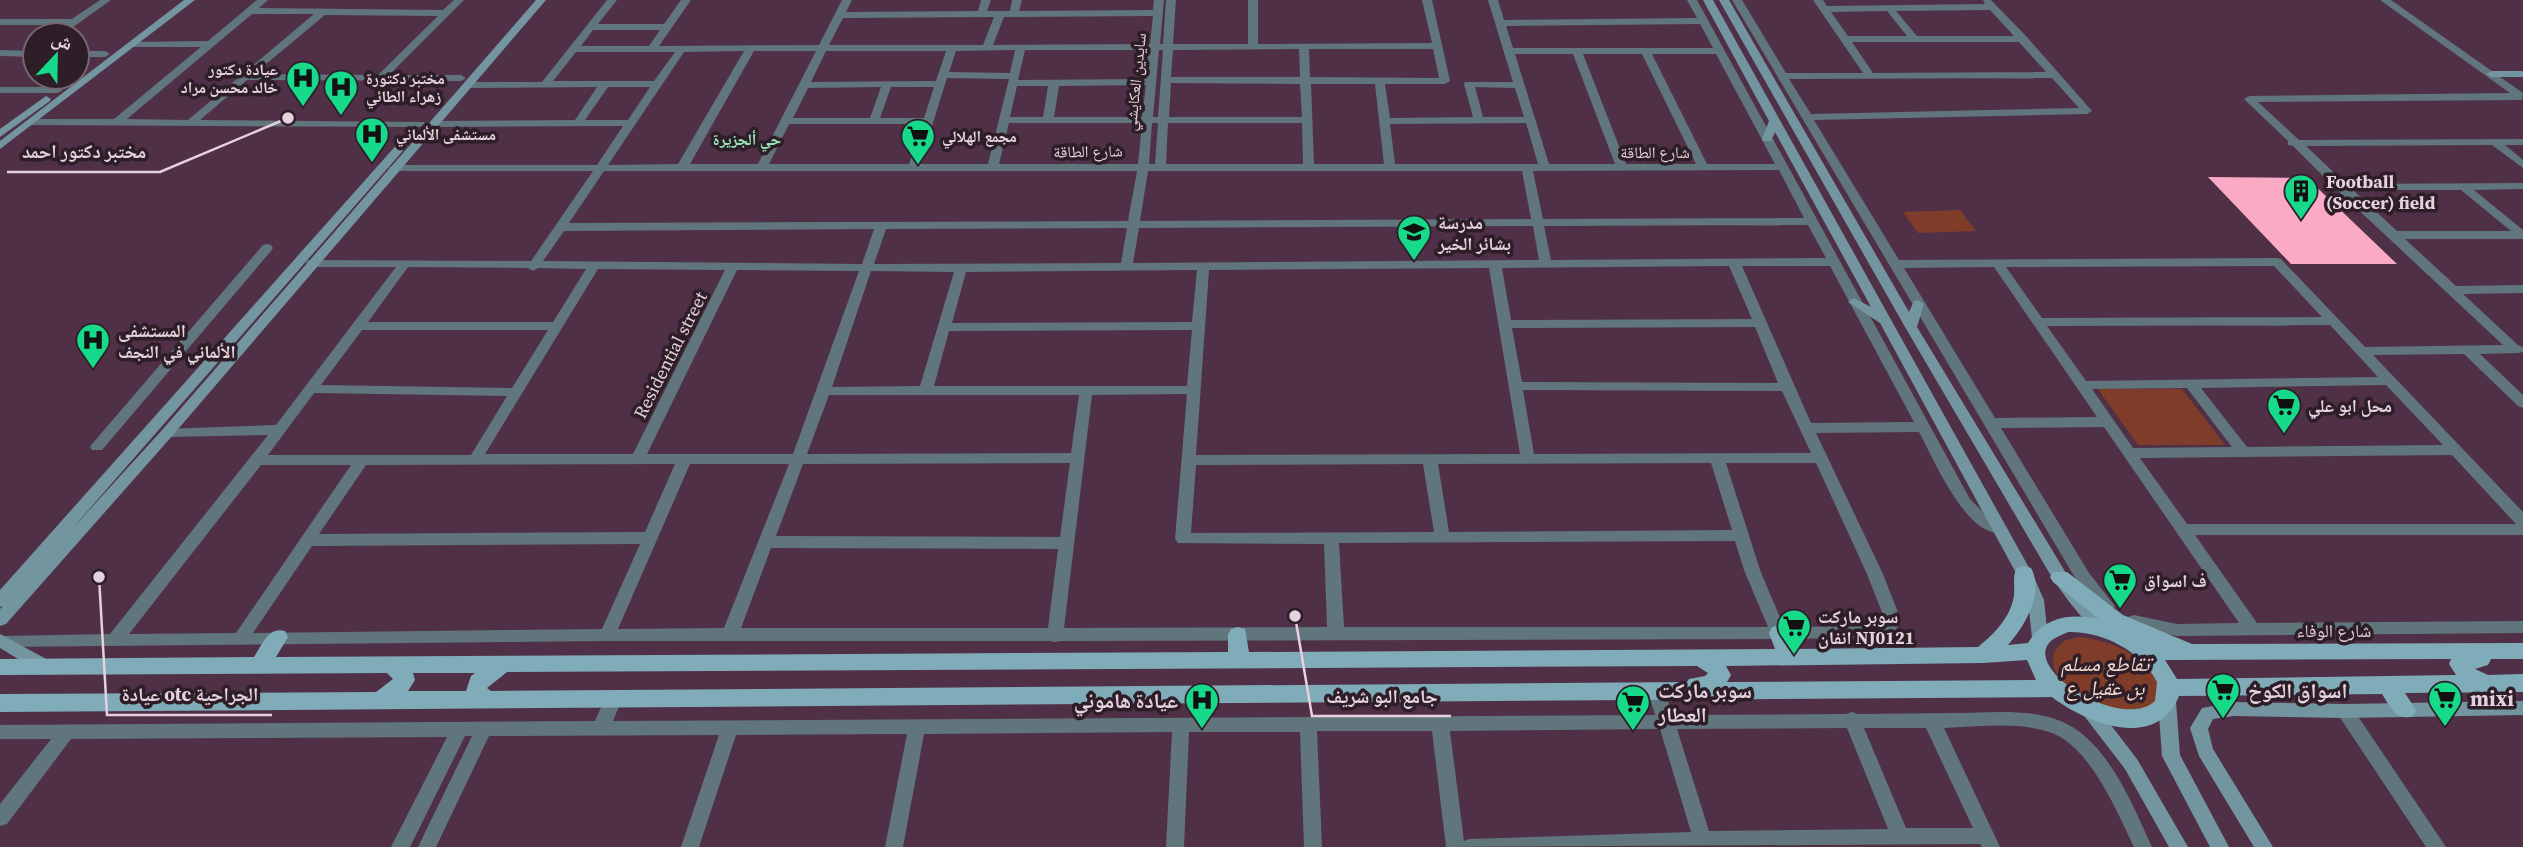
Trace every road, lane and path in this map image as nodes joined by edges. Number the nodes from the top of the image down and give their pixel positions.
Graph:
1 (106, 0) edge
2 (176, 0) edge
3 (190, 0) edge
4 (263, 0) edge
5 (459, 0) edge
6 (541, 0) edge
7 (612, 0) edge
8 (686, 0) edge
9 (847, 0) edge
10 (986, 0) edge
11 (1017, 0) edge
12 (1159, 0) edge
13 (1171, 0) edge
14 (1253, 0) edge
15 (1427, 0) edge
16 (1493, 0) edge
17 (1692, 0) edge
18 (1708, 0) edge
19 (1724, 0) edge
20 (1737, 0) edge
21 (2385, 0) edge
22 (1821, 4) edge
23 (1989, 4) edge
24 (1889, 8) junction
25 (250, 11) junction
26 (524, 12) edge
27 (320, 13) junction
28 (446, 13) junction
29 (1158, 13) junction
30 (982, 14) junction
31 (1000, 14) junction
32 (1014, 14) junction
33 (841, 15) junction
34 (76, 21) edge
35 (1703, 21) junction
36 (0, 22) edge
37 (21, 22) edge
38 (1500, 23) junction
39 (590, 27) junction
40 (668, 27) junction
41 (1844, 39) junction
42 (2024, 39) junction
43 (1914, 40) junction
44 (133, 44) junction
45 (211, 44) junction
46 (1437, 46) junction
47 (953, 47) junction
48 (988, 47) junction
49 (1021, 47) junction
50 (1154, 47) junction
51 (1168, 47) junction
52 (1253, 47) junction
53 (1304, 47) junction
54 (682, 48) junction
55 (751, 48) junction
56 (822, 48) junction
57 (573, 49) junction
58 (652, 49) junction
59 (1645, 50) junction
60 (1509, 51) junction
61 (1577, 51) junction
62 (1720, 51) junction
63 (21, 53) edge
64 (0, 54) edge
65 (91, 54) edge
66 (105, 54) junction
67 (91, 66) edge
68 (91, 73) edge
69 (2491, 74) junction
70 (2523, 74) edge
71 (1870, 75) junction
72 (2055, 75) junction
73 (1782, 76) junction
74 (245, 77) junction
75 (381, 77) junction
76 (940, 80) junction
77 (1013, 80) junction
78 (1165, 80) junction
79 (1305, 80) junction
80 (464, 81) junction
81 (1380, 81) junction
82 (1150, 82) junction
83 (1054, 83) junction
84 (887, 84) junction
85 (545, 85) junction
86 (604, 85) junction
87 (658, 85) junction
88 (804, 85) junction
89 (1520, 85) junction
90 (0, 90) edge
91 (21, 90) edge
92 (1777, 90) junction
93 (57, 91) edge
94 (64, 91) edge
95 (2522, 97) edge
96 (1797, 100) junction
97 (1806, 117) junction
98 (874, 120) junction
99 (1004, 120) junction
100 (1048, 120) junction
101 (1147, 120) junction
102 (1162, 120) junction
103 (1307, 120) junction
104 (1479, 120) junction
105 (1531, 120) junction
106 (1774, 120) junction
107 (785, 121) junction
108 (927, 121) junction
109 (1384, 121) junction
110 (32, 122) junction
111 (116, 123) junction
112 (190, 123) junction
113 (578, 123) junction
114 (633, 123) junction
115 (427, 124) junction
116 (0, 134) edge
117 (1767, 139) junction
118 (2494, 142) junction
119 (2523, 142) edge
120 (2292, 143) junction
121 (0, 146) edge
122 (2523, 165) edge
123 (1143, 166) junction
124 (1160, 166) junction
125 (1622, 167) junction
126 (1703, 167) junction
127 (1782, 167) junction
128 (394, 168) junction
129 (599, 168) junction
130 (682, 168) junction
131 (762, 168) junction
132 (913, 168) junction
133 (992, 168) junction
134 (1309, 168) junction
135 (1390, 168) junction
136 (1527, 168) junction
137 (1545, 168) junction
138 (2463, 186) junction
139 (2523, 186) edge
140 (2340, 187) junction
141 (1811, 221) junction
142 (1535, 222) junction
143 (1132, 224) junction
144 (881, 225) junction
145 (561, 227) junction
146 (2523, 235) edge
147 (2392, 236) junction
148 (267, 248) dead end
149 (1833, 262) junction
150 (313, 263) junction
151 (1734, 263) junction
152 (1997, 263) junction
153 (1546, 264) junction
154 (1894, 264) junction
155 (1495, 265) junction
156 (404, 266) junction
157 (1203, 266) junction
158 (533, 267) junction
159 (593, 267) junction
160 (1126, 267) junction
161 (732, 268) junction
162 (866, 268) junction
163 (961, 268) junction
164 (2523, 289) edge
165 (2451, 290) junction
166 (1854, 302) junction
167 (1918, 304) junction
168 (2334, 321) junction
169 (1886, 322) junction
170 (2038, 322) junction
171 (1760, 323) junction
172 (1504, 324) junction
173 (358, 326) junction
174 (556, 326) junction
175 (1200, 326) junction
176 (944, 327) junction
177 (1911, 327) junction
178 (2467, 349) junction
179 (2519, 349) edge
180 (2363, 351) junction
181 (2391, 381) junction
182 (2191, 384) junction
183 (2082, 385) junction
184 (1515, 386) junction
185 (1787, 387) junction
186 (311, 389) junction
187 (926, 390) junction
188 (1086, 390) junction
189 (1194, 390) junction
190 (824, 391) junction
191 (514, 392) junction
192 (2523, 403) edge
193 (2109, 422) junction
194 (1990, 423) junction
195 (1921, 427) junction
196 (1807, 428) junction
197 (280, 430) junction
198 (169, 432) junction
199 (97, 447) dead end
200 (2456, 450) junction
201 (2243, 452) junction
202 (2131, 453) junction
203 (475, 458) junction
204 (638, 458) junction
205 (685, 458) junction
206 (798, 458) junction
207 (1078, 458) junction
208 (1717, 458) junction
209 (1821, 458) junction
210 (362, 459) junction
211 (1528, 459) junction
212 (257, 460) junction
213 (1189, 460) junction
214 (1430, 460) junction
215 (2523, 521) edge
216 (1999, 528) junction
217 (2523, 529) edge
218 (2183, 530) junction
219 (1740, 535) junction
220 (1331, 537) junction
221 (1442, 537) junction
222 (650, 538) junction
223 (306, 540) junction
224 (766, 542) junction
225 (1068, 543) junction
226 (36, 560) junction
227 (52, 561) junction
228 (2024, 573) junction
229 (2060, 577) junction
230 (0, 601) edge
231 (0, 620) edge
232 (2523, 627) edge
233 (2106, 629) junction
234 (2252, 629) junction
235 (1779, 634) junction
236 (607, 635) junction
237 (730, 635) junction
238 (1238, 635) junction
239 (1336, 635) junction
240 (1055, 636) junction
241 (241, 638) junction
242 (278, 638) junction
243 (116, 639) junction
244 (1, 641) edge
245 (2038, 644) junction
246 (2523, 651) edge
247 (2146, 652) junction
248 (2210, 654) junction
249 (1983, 655) junction
250 (1694, 656) junction
251 (1788, 657) junction
252 (1239, 659) junction
253 (2523, 659) edge
254 (44, 666) junction
255 (500, 666) junction
256 (0, 667) edge
257 (259, 667) junction
258 (394, 667) junction
259 (2491, 683) junction
260 (2523, 683) edge
261 (2388, 686) junction
262 (2055, 688) junction
263 (1624, 692) junction
264 (1657, 692) junction
265 (2168, 694) junction
266 (613, 699) junction
267 (488, 700) junction
268 (378, 701) junction
269 (0, 704) edge
270 (2523, 708) edge
271 (2405, 710) junction
272 (2345, 711) junction
273 (2091, 712) junction
274 (1852, 719) junction
275 (1931, 719) junction
276 (1666, 722) junction
277 (1307, 723) junction
278 (1440, 723) junction
279 (1181, 724) junction
280 (917, 726) junction
281 (730, 727) junction
282 (601, 728) junction
283 (484, 729) junction
284 (66, 731) junction
285 (458, 731) junction
286 (0, 732) edge
287 (0, 818) edge
288 (1901, 838) junction
289 (1702, 839) junction
290 (1988, 841) edge
291 (1762, 842) edge
292 (400, 847) edge
293 (427, 847) edge
294 (690, 847) edge
295 (894, 847) edge
296 (1175, 847) edge
297 (1313, 847) edge
298 (1455, 847) edge
299 (1469, 847) edge
300 (2143, 847) edge
301 (2179, 847) edge
302 (2220, 847) edge
303 (2264, 847) edge
304 (2437, 847) edge

1 - 34 street
2 - 66 street
3 - 44 street
4 - 25 street
5 - 28 street
6 - 26 street
7 - 39 street
8 - 40 street
9 - 33 street
10 - 30 street
11 - 32 street
12 - 29 street, سايدين العكايشي
13 - 51 street, سايدين العكايشي
14 - 52 street
15 - 46 street
16 - 38 street
17 - 35 street
18 - 106 street
19 - 92 street
20 - 73 street
21 - 69 street
22 - 24 street
22 - 41 street
23 - 24 street
23 - 42 street
24 - 43 street
25 - 27 street
25 - 45 street
26 - 80 street
27 - 28 street
27 - 74 street
28 - 75 street
29 - 32 street
29 - 50 street, سايدين العكايشي
30 - 31 street
30 - 33 street
31 - 32 street
31 - 48 street
33 - 56 street
35 - 38 street
35 - 62 street
36 - 37 street
38 - 60 street
39 - 40 street
39 - 57 street
40 - 58 street
41 - 43 street
41 - 71 street
42 - 43 street
42 - 72 street
44 - 45 street
44 - 68 street
45 - 111 street
46 - 53 street
46 - 81 street
47 - 48 street
47 - 56 street
47 - 76 street
48 - 49 street
49 - 50 street
49 - 77 street
50 - 51 street
50 - 82 street, سايدين العكايشي
51 - 52 street
51 - 78 street, سايدين العكايشي
52 - 53 street
53 - 79 street
54 - 55 street
54 - 58 street
54 - 87 street
55 - 56 street
55 - 130 street
56 - 88 street
57 - 58 street
57 - 85 street
59 - 61 street
59 - 62 street
59 - 126 street
60 - 61 street
60 - 89 street
61 - 125 street
62 - 117 street
63 - 64 street
65 - 66 street
66 - 67 street
69 - 70 street
69 - 95 street
71 - 72 street
71 - 73 street
72 - 97 street
73 - 96 street
74 - 75 street
74 - 112 street
75 - 80 street
76 - 77 street
76 - 84 street
76 - 108 street
77 - 83 street
77 - 99 street
78 - 79 street
78 - 102 street, سايدين العكايشي
79 - 81 street
79 - 103 street
80 - 85 street
80 - 115 street
81 - 109 street
82 - 83 street
82 - 101 street, سايدين العكايشي
83 - 100 street
84 - 88 street
84 - 98 street
85 - 86 street
86 - 87 street
86 - 113 street
87 - 114 street
88 - 107 street
89 - 104 street
89 - 105 street
90 - 91 street
92 - 96 street
92 - 177 street
93 - 116 street
94 - 110 street
95 - 120 street
96 - 97 street
97 - 154 street
98 - 107 street
98 - 108 street
99 - 100 street
99 - 133 street
100 - 101 street
101 - 102 street
101 - 123 street, سايدين العكايشي
102 - 103 street
102 - 124 street, سايدين العكايشي
103 - 134 street
104 - 105 street
104 - 109 street
105 - 137 street
106 - 117 street
106 - 169 street
107 - 131 street
108 - 132 street
109 - 135 street
110 - 111 street
110 - 121 street
111 - 112 street
112 - 115 street
113 - 114 street
113 - 115 street
114 - 129 street
115 - 128 street
115 - 226 street
117 - 127 street
118 - 119 street
118 - 120 street
118 - 122 street
120 - 140 street
123 - 124 street, شارع الطاقة
123 - 133 street, شارع الطاقة
123 - 143 street, سايدين العكايشي
124 - 134 street, شارع الطاقة
125 - 126 street, شارع الطاقة
125 - 137 street, شارع الطاقة
126 - 127 street, شارع الطاقة
127 - 141 street
128 - 129 street, شارع الطاقة
128 - 150 street
129 - 130 street, شارع الطاقة
129 - 145 street
130 - 131 street, شارع الطاقة
131 - 132 street, شارع الطاقة
132 - 133 street, شارع الطاقة
134 - 135 street, شارع الطاقة
135 - 136 street, شارع الطاقة
136 - 137 street, شارع الطاقة
136 - 142 street
138 - 139 street
138 - 140 street
138 - 146 street
140 - 147 street
141 - 142 street
141 - 149 street
142 - 143 street
142 - 153 street
143 - 144 street
143 - 160 street, سايدين العكايشي
144 - 145 street
144 - 162 street
145 - 158 street
146 - 147 street
147 - 165 street
148 - 199 street
149 - 151 street
149 - 166 street
150 - 156 street
150 - 198 street
151 - 153 street
151 - 171 street
152 - 154 street
152 - 168 street
152 - 170 street
153 - 155 street
154 - 167 street
155 - 157 street
155 - 172 street
156 - 158 street
156 - 173 street
157 - 160 street
157 - 175 street
158 - 159 street
159 - 161 street
159 - 174 street
160 - 163 street
161 - 162 street
161 - 204 street, Residential street
162 - 163 street
162 - 190 street
163 - 176 street
164 - 165 street
165 - 179 street
166 - 169 street
166 - 195 street
167 - 177 street
167 - 194 street
168 - 170 street
168 - 180 street
169 - 216 street
170 - 183 street
171 - 172 street
171 - 185 street
172 - 184 street
173 - 174 street
173 - 186 street
174 - 191 street
175 - 176 street
175 - 189 street
176 - 187 street
177 - 229 street
178 - 179 street
178 - 180 street
178 - 192 street
180 - 181 street
181 - 182 street
181 - 200 street
182 - 183 street
182 - 201 street
183 - 193 street
184 - 185 street
184 - 211 street
185 - 196 street
186 - 191 street
186 - 197 street
187 - 188 street
187 - 190 street
188 - 189 street
188 - 207 street
189 - 213 street
190 - 206 street
191 - 203 street
193 - 194 street
193 - 202 street
194 - 234 street
195 - 196 street
195 - 216 street
196 - 209 street
197 - 198 street
197 - 212 street
198 - 227 street
200 - 201 street
200 - 215 street
201 - 202 street
202 - 218 street
203 - 204 street
203 - 210 street
204 - 205 street
205 - 206 street
205 - 222 street
206 - 207 street
206 - 224 street
207 - 225 street
208 - 209 street
208 - 211 street
208 - 219 street
209 - 235 street
210 - 212 street
210 - 223 street
211 - 214 street
212 - 243 street
213 - 214 street
213 - 220 street
214 - 221 street
216 - 228 street
217 - 218 street
218 - 234 street
219 - 221 street
219 - 235 street
220 - 221 street
220 - 239 street
222 - 223 street
222 - 236 street
223 - 241 street
224 - 225 street
224 - 237 street
225 - 240 street
226 - 227 street
226 - 230 street
227 - 231 street
228 - 245 street
228 - 249 main road
229 - 233 street
229 - 248 main road
232 - 234 street
233 - 245 main road
233 - 247 main road
235 - 239 street
235 - 251 main road
236 - 237 street
236 - 242 street
237 - 240 street
238 - 239 street
238 - 240 street
238 - 252 main road
241 - 242 street
241 - 243 street
242 - 257 main road
243 - 244 street
244 - 254 street
245 - 249 main road
245 - 262 main road
246 - 248 main road, شارع الوفاء
247 - 248 main road, شارع الوفاء
247 - 265 main road
249 - 251 main road
250 - 251 main road
250 - 252 main road
250 - 263 main road
252 - 255 main road
253 - 259 main road
254 - 256 main road
254 - 257 main road
255 - 258 main road
255 - 267 main road
257 - 258 main road
258 - 268 main road
259 - 260 main road
259 - 261 main road
261 - 265 main road
261 - 271 main road
262 - 264 main road
262 - 273 main road
263 - 264 main road
263 - 266 main road
264 - 276 street
265 - 273 main road
265 - 302 street
266 - 267 main road
266 - 282 street
267 - 268 main road
268 - 269 main road
270 - 271 street
271 - 272 street
272 - 303 street
272 - 304 street
273 - 301 street
274 - 275 street
274 - 276 street
274 - 288 street
275 - 290 street
275 - 300 street
276 - 278 street
276 - 289 street
277 - 278 street
277 - 279 street
277 - 297 street
278 - 298 street
279 - 280 street
279 - 296 street
280 - 281 street
280 - 295 street
281 - 282 street
281 - 294 street
282 - 283 street
283 - 285 street
283 - 293 street
284 - 285 street
284 - 286 street
284 - 287 street
285 - 292 street
288 - 290 street
288 - 291 street
289 - 291 street
289 - 299 street

